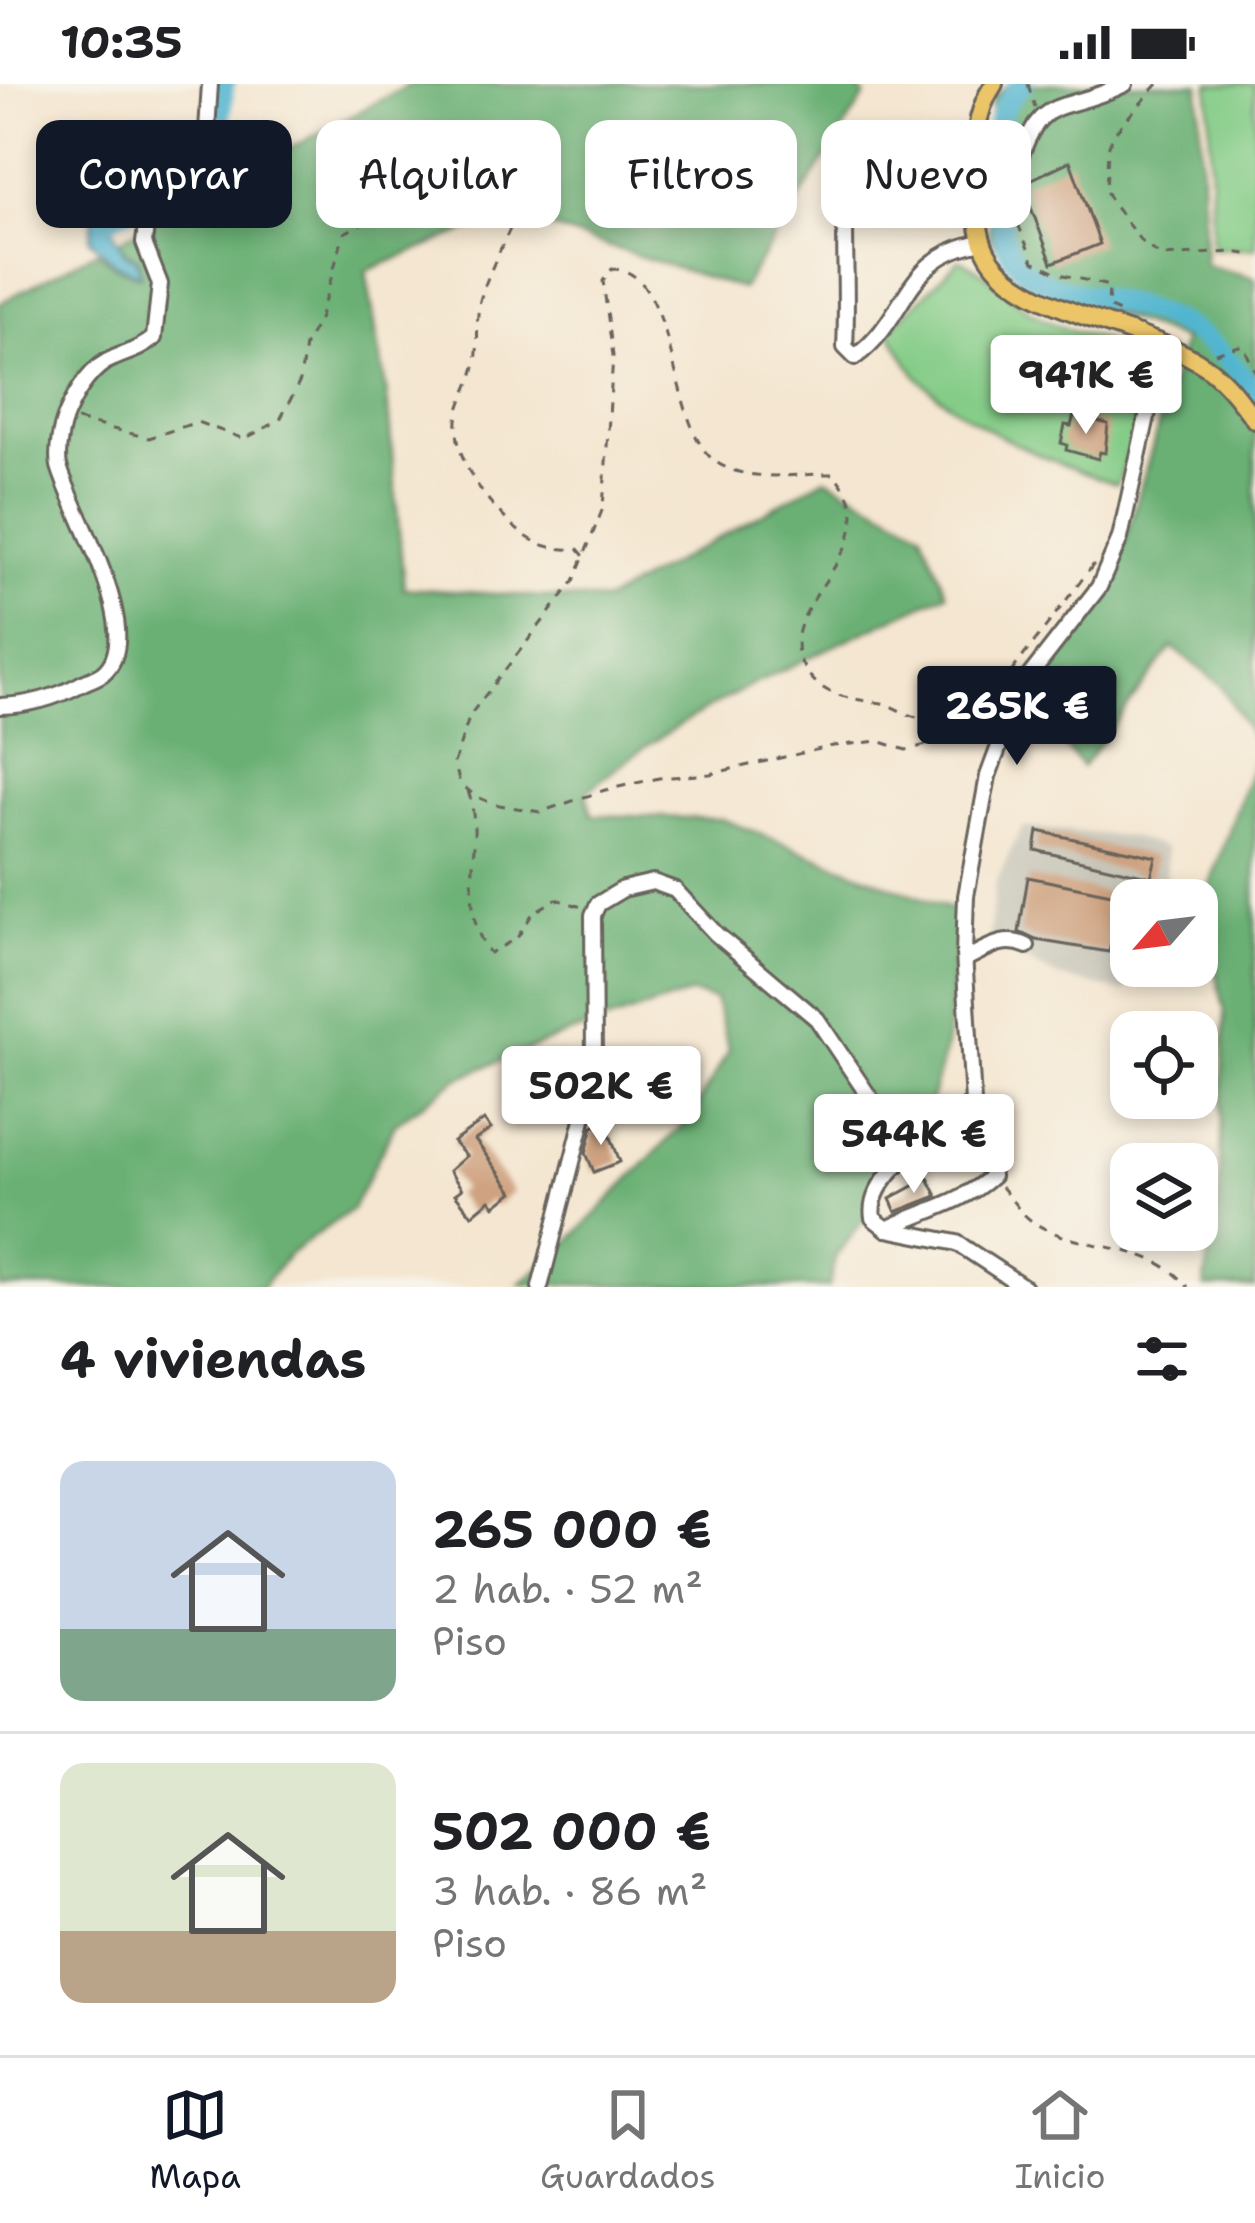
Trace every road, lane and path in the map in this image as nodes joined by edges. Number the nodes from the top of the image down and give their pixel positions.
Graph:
1 (210, 84) edge
2 (994, 84) edge
3 (1028, 84) edge
4 (1125, 84) edge
5 (1158, 84) edge
6 (1036, 109) dead end
7 (978, 120) edge
8 (1031, 132) edge
9 (845, 228) edge
10 (980, 228) edge
11 (1019, 228) edge
12 (983, 242) junction
13 (1255, 255) edge
14 (1108, 307) dead end
15 (1139, 334) junction
16 (1180, 352) junction
17 (1212, 354) dead end
18 (1255, 371) edge
19 (1156, 376) junction
20 (64, 418) junction
21 (1255, 420) edge
22 (1120, 538) junction
23 (586, 558) junction
24 (986, 703) junction
25 (0, 706) edge
26 (468, 789) junction
27 (593, 914) junction
28 (1027, 946) dead end
29 (964, 959) junction
30 (963, 1111) junction
31 (992, 1176) junction
32 (886, 1228) junction
33 (541, 1287) edge
34 (1024, 1287) edge
35 (1188, 1287) edge

1 - 20 street
2 - 7 main road
3 - 6 path
4 - 8 street
5 - 13 path
9 - 12 street
10 - 12 main road
11 - 14 path
12 - 15 main road
15 - 16 main road
15 - 19 street
16 - 19 street
16 - 21 main road
17 - 18 path
19 - 22 street
20 - 23 path
20 - 25 street
22 - 24 path
22 - 29 street
23 - 24 path
23 - 26 path
24 - 26 path
26 - 27 path
27 - 30 street
27 - 33 street
28 - 29 street
29 - 30 street
30 - 31 street
30 - 32 street
31 - 32 street
31 - 35 path
32 - 34 street

